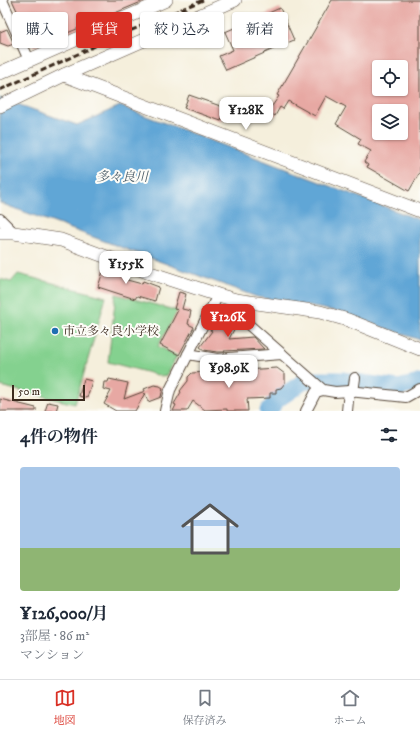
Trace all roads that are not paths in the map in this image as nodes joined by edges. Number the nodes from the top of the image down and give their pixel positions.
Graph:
1 (2, 0) edge
2 (166, 0) edge
3 (235, 0) edge
4 (29, 60) junction
5 (0, 73) edge
6 (64, 75) junction
7 (0, 106) edge
8 (420, 211) edge
9 (0, 220) edge
10 (0, 233) edge
11 (14, 233) junction
12 (218, 295) junction
13 (236, 300) junction
14 (420, 349) edge
15 (188, 354) junction
16 (282, 354) junction
17 (354, 378) dead end
18 (420, 389) edge
19 (323, 390) junction
20 (351, 392) junction
21 (165, 411) edge
22 (306, 411) edge
23 (347, 411) edge

1 - 4 street
2 - 4 street
3 - 6 street
4 - 5 street
6 - 7 street
6 - 8 street
9 - 11 street
10 - 11 street
11 - 12 street
12 - 13 street
12 - 15 street
13 - 14 street
13 - 16 street
15 - 16 street
15 - 21 street
16 - 19 street
17 - 20 street
18 - 20 street
19 - 20 street
19 - 22 street
20 - 23 street

